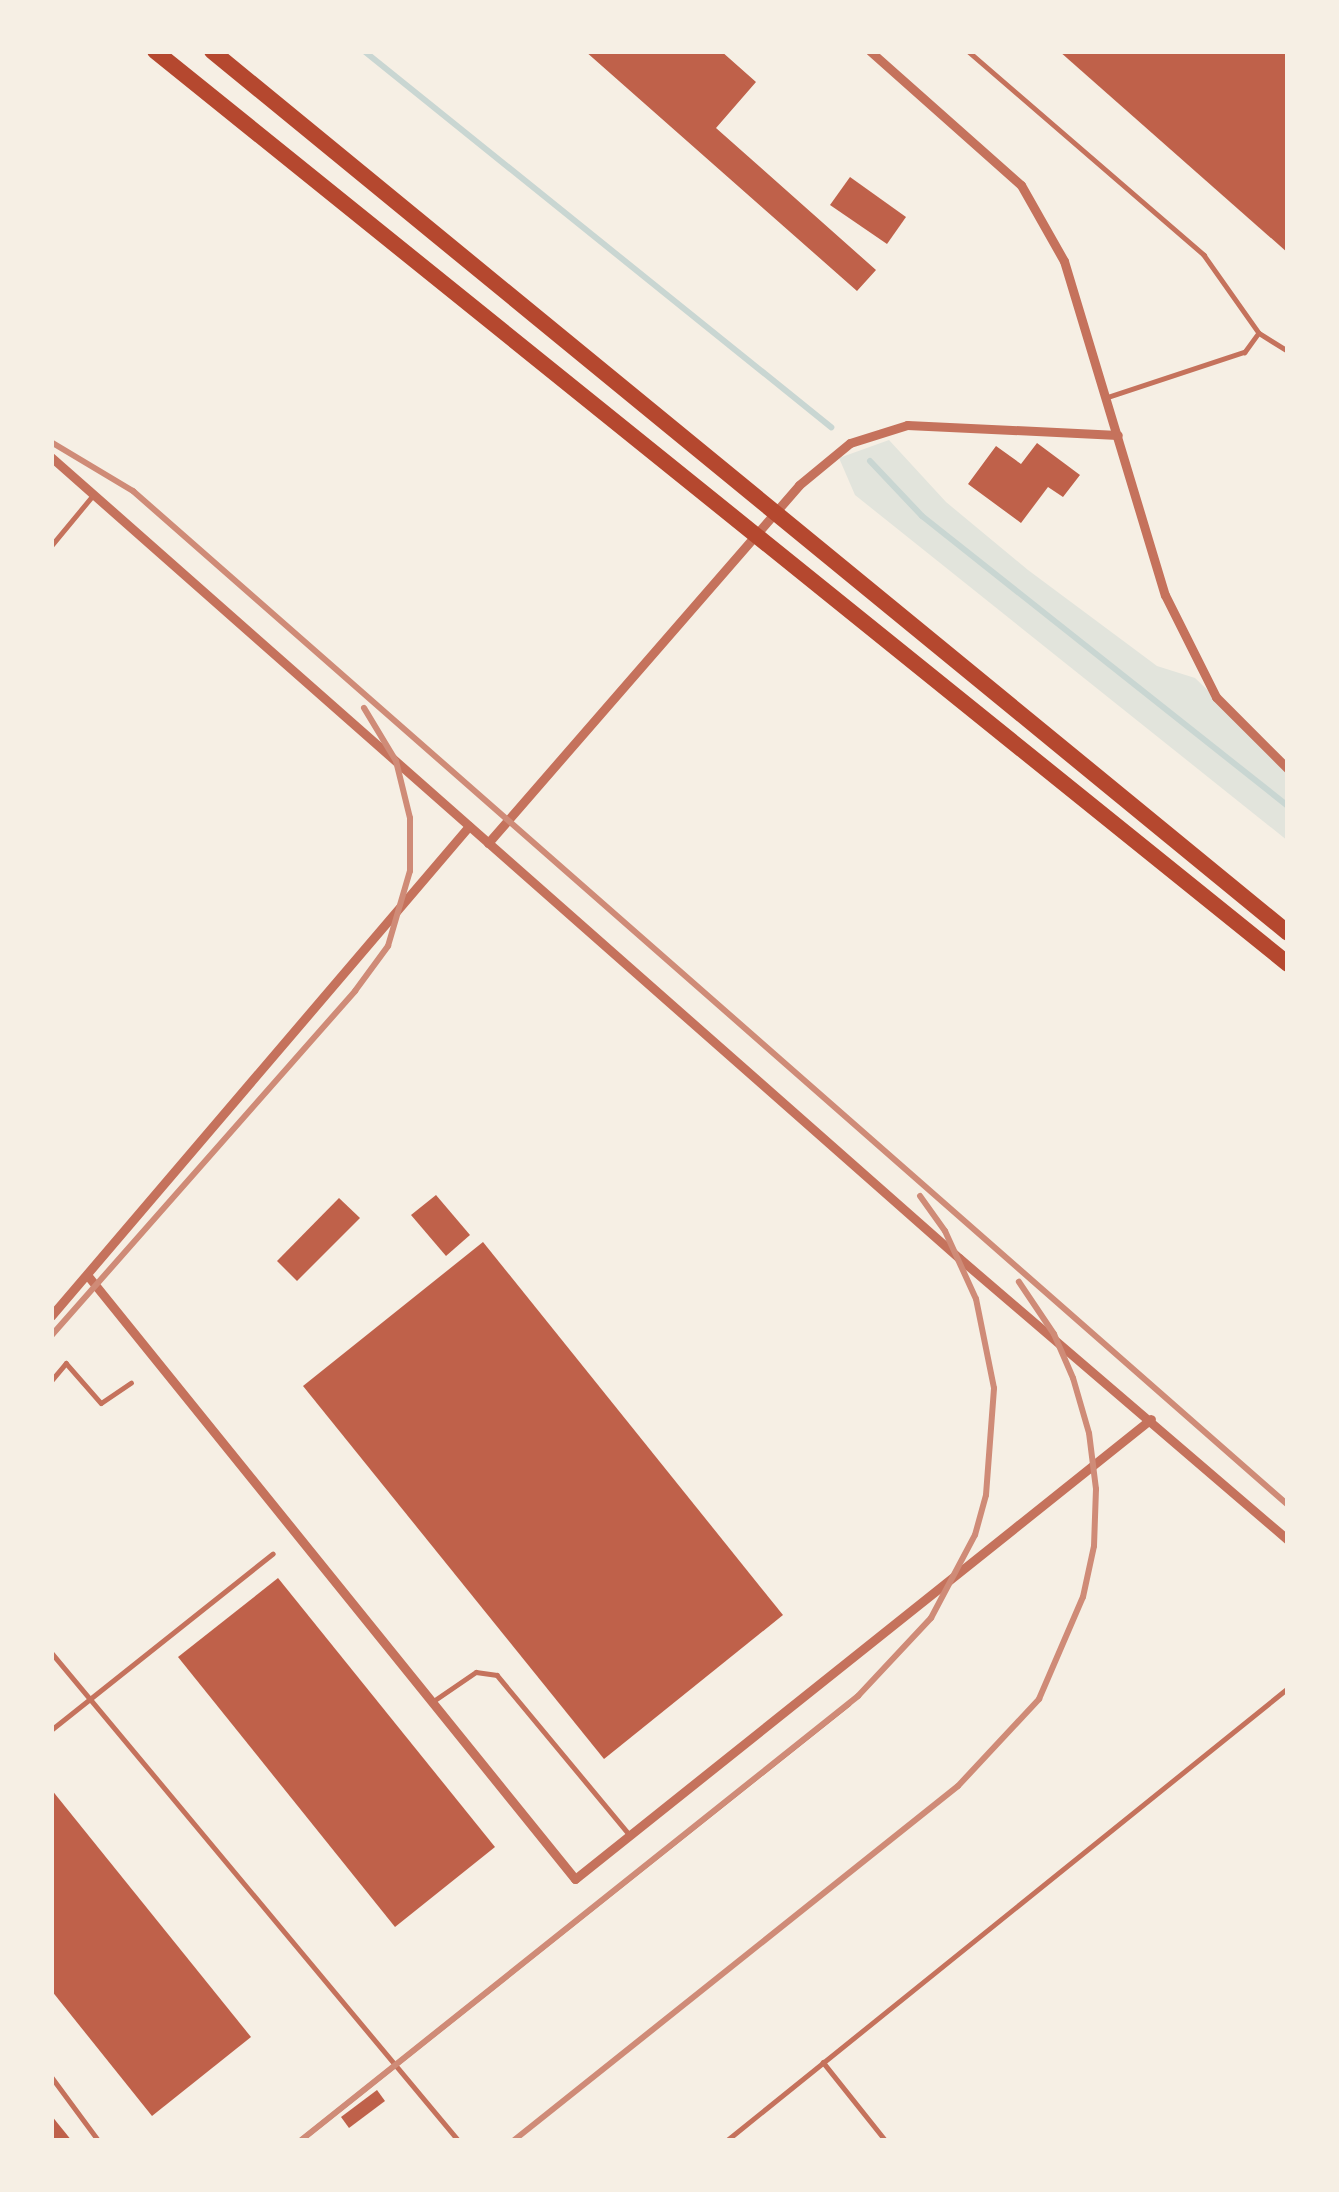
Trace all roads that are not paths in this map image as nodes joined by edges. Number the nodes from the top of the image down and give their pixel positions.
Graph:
1 (155, 51) edge
2 (212, 51) edge
3 (870, 51) edge
4 (968, 51) edge
5 (1259, 333) junction
6 (1288, 351) edge
7 (1106, 398) junction
8 (1118, 436) junction
9 (51, 457) edge
10 (94, 494) junction
11 (51, 546) edge
12 (1288, 769) edge
13 (469, 826) junction
14 (488, 843) junction
15 (1288, 933) edge
16 (1288, 964) edge
17 (88, 1276) junction
18 (51, 1316) edge
19 (51, 1381) edge
20 (131, 1383) dead end
21 (1150, 1419) junction
22 (1288, 1540) edge
23 (272, 1554) dead end
24 (51, 1652) edge
25 (1288, 1688) edge
26 (90, 1699) junction
27 (432, 1702) junction
28 (848, 1704) dead end
29 (51, 1730) edge
30 (630, 1835) junction
31 (824, 2062) junction
32 (396, 2064) junction
33 (51, 2076) edge
34 (99, 2141) edge
35 (299, 2141) edge
36 (459, 2141) edge
37 (726, 2141) edge
38 (886, 2141) edge

1 - 16 highway
2 - 15 highway
3 - 7 street
4 - 5 lane
5 - 6 lane
5 - 7 lane
7 - 8 street
8 - 12 street
8 - 14 street
9 - 10 street
10 - 11 lane
10 - 13 street
13 - 14 street
13 - 17 street
14 - 21 street
17 - 18 street
17 - 27 street
19 - 20 lane
21 - 22 street
21 - 30 street
23 - 26 lane
24 - 26 lane
25 - 31 lane
26 - 29 lane
26 - 32 lane
27 - 30 lane
27 - 30 street
28 - 32 lane
31 - 37 lane
31 - 38 lane
32 - 35 lane
32 - 36 lane
33 - 34 lane

